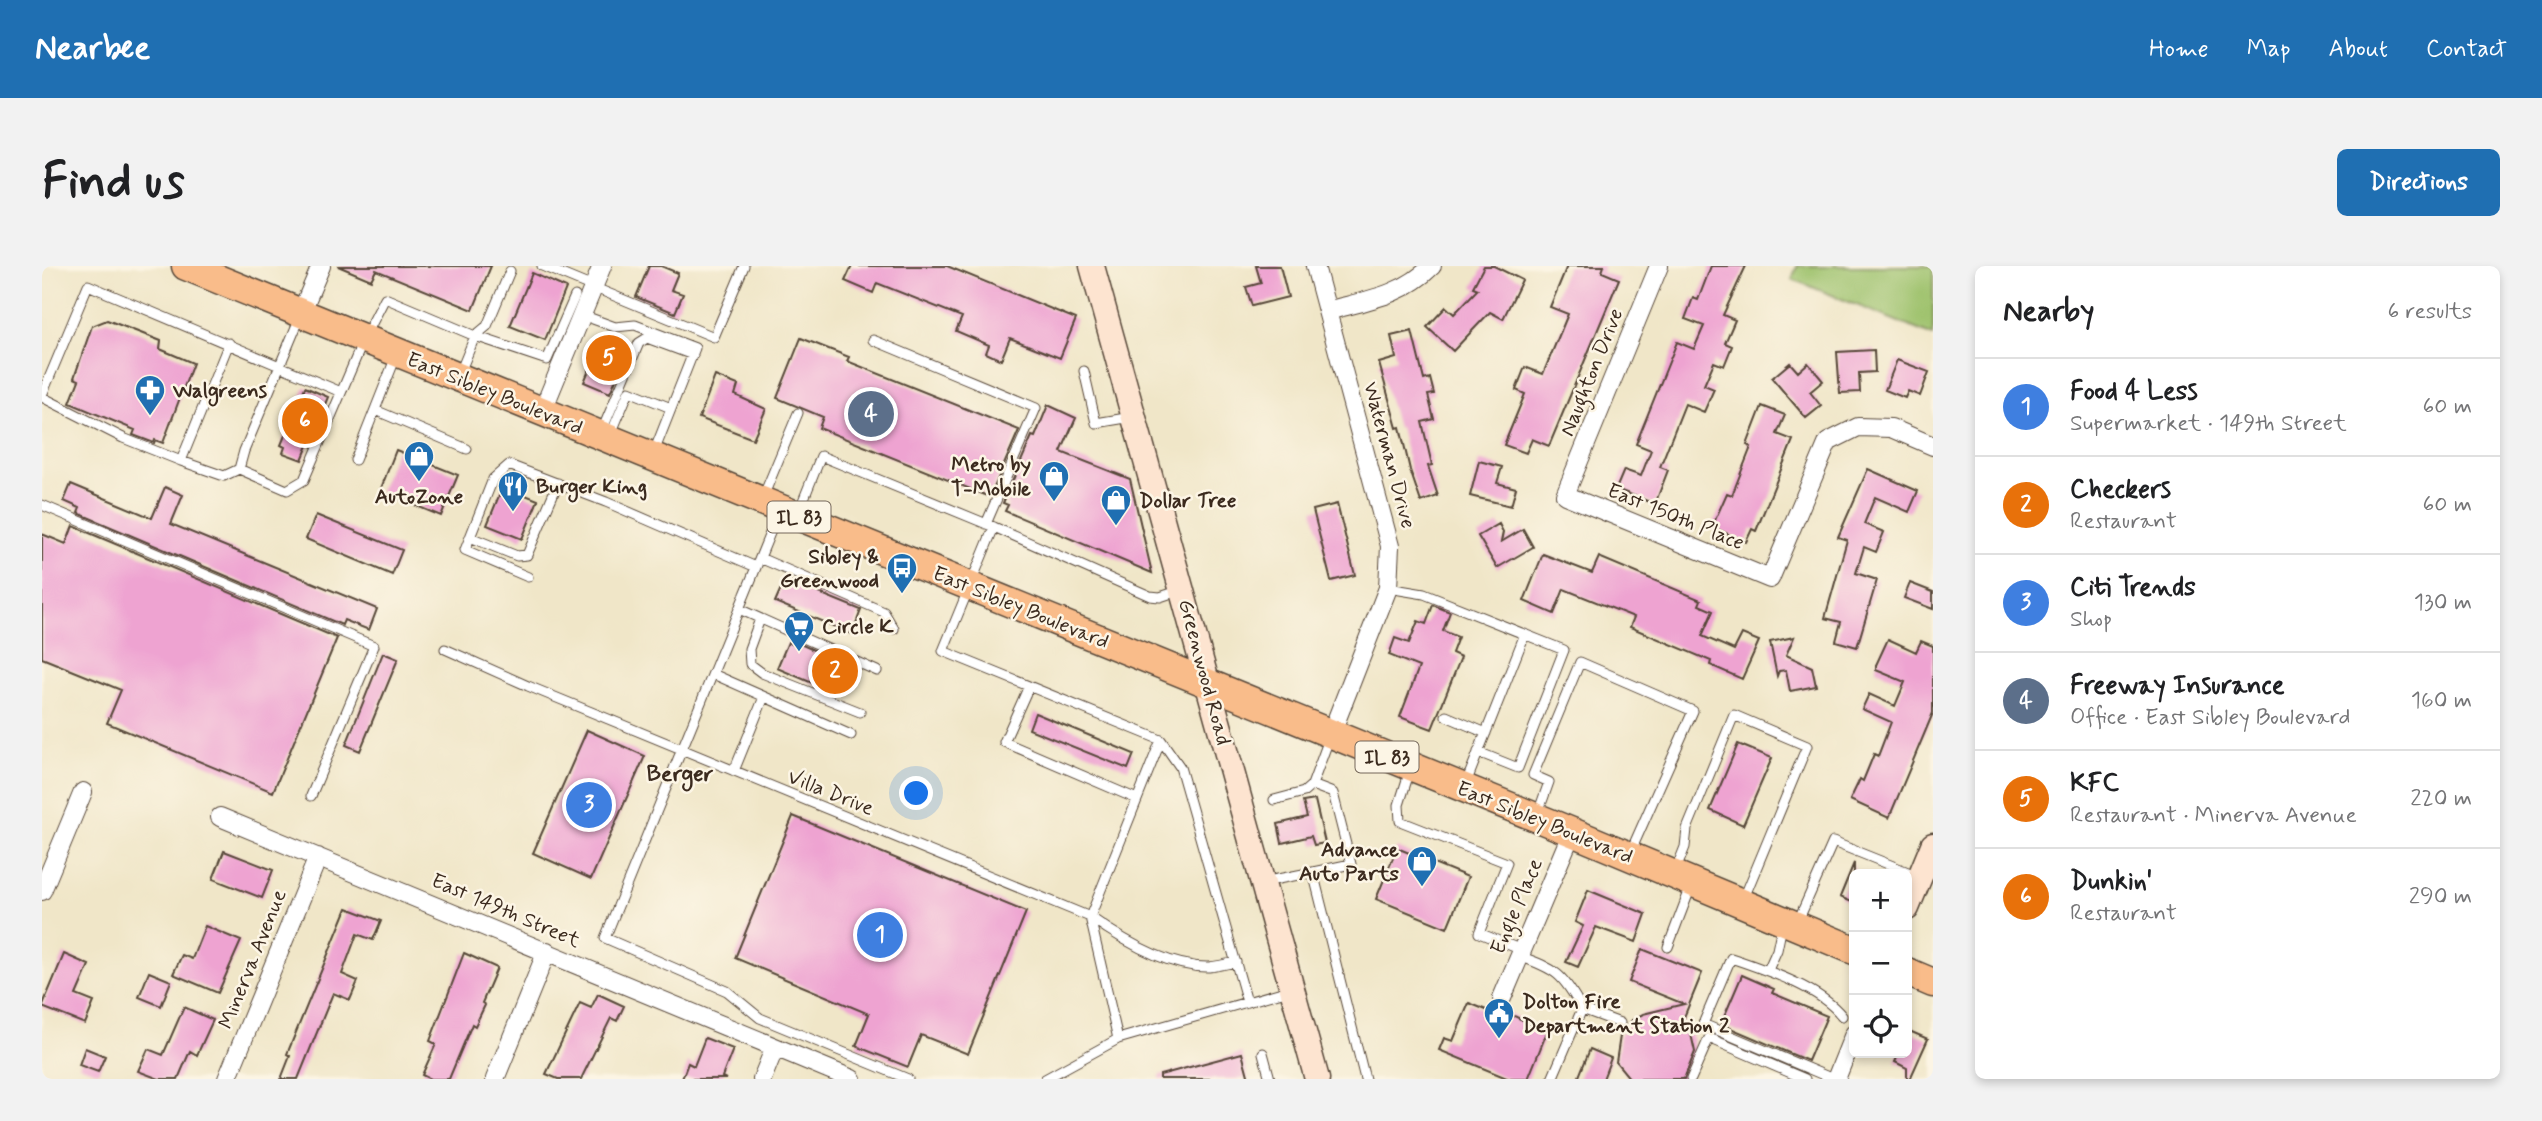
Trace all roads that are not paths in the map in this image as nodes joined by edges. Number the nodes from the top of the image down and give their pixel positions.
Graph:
1 (321, 266) edge
2 (542, 266) edge
3 (602, 266) edge
4 (744, 266) edge
5 (1092, 266) edge
6 (1315, 266) edge
7 (1432, 266) edge
8 (1659, 266) edge
9 (198, 268) edge
10 (510, 271) dead end
11 (593, 288) junction
12 (575, 296) dead end
13 (1327, 311) junction
14 (301, 313) junction
15 (582, 315) junction
16 (474, 336) junction
17 (363, 339) junction
18 (873, 340) dead end
19 (229, 343) junction
20 (397, 353) junction
21 (693, 355) junction
22 (280, 364) junction
23 (1084, 371) dead end
24 (458, 378) junction
25 (341, 391) junction
26 (42, 396) edge
27 (671, 408) junction
28 (375, 410) junction
29 (542, 412) junction
30 (798, 413) dead end
31 (1134, 417) junction
32 (604, 437) junction
33 (1933, 446) edge
34 (467, 449) dead end
35 (652, 457) junction
36 (355, 460) dead end
37 (181, 461) junction
38 (239, 469) junction
39 (558, 484) junction
40 (1565, 495) joint
41 (42, 505) edge
42 (779, 509) junction
43 (990, 525) junction
44 (470, 537) junction
45 (758, 562) junction
46 (528, 577) dead end
47 (970, 586) junction
48 (1388, 588) junction
49 (1182, 589) junction
50 (739, 610) junction
51 (760, 619) junction
52 (894, 629) dead end
53 (1525, 634) junction
54 (445, 649) dead end
55 (877, 671) dead end
56 (713, 674) junction
57 (1209, 684) junction
58 (1029, 686) junction
59 (764, 697) junction
60 (860, 712) dead end
61 (1446, 716) dead end
62 (1486, 733) junction
63 (1331, 734) junction
64 (850, 735) dead end
65 (1161, 740) junction
66 (682, 749) junction
67 (1478, 751) junction
68 (1412, 767) junction
69 (734, 771) junction
70 (1312, 785) junction
71 (1464, 788) junction
72 (83, 792) dead end
73 (311, 796) dead end
74 (1137, 799) junction
75 (1273, 800) dead end
76 (220, 817) dead end
77 (1536, 818) junction
78 (1572, 832) junction
79 (1933, 845) edge
80 (1629, 856) junction
81 (318, 857) junction
82 (1313, 872) junction
83 (1920, 877) junction
84 (1683, 879) junction
85 (1263, 882) junction
86 (42, 891) edge
87 (1912, 896) edge
88 (1742, 903) junction
89 (1090, 917) junction
90 (1790, 923) junction
91 (1668, 947) dead end
92 (1849, 948) edge
93 (547, 951) junction
94 (1520, 953) junction
95 (1236, 962) junction
96 (1768, 971) junction
97 (1912, 974) edge
98 (1933, 983) edge
99 (1292, 989) junction
100 (1502, 998) dead end
101 (1247, 1002) junction
102 (1581, 1009) junction
103 (1842, 1016) dead end
104 (1620, 1023) dead end
105 (1118, 1039) junction
106 (1849, 1045) edge
107 (775, 1047) junction
108 (1262, 1052) dead end
109 (227, 1079) edge
110 (495, 1079) edge
111 (762, 1079) edge
112 (852, 1079) edge
113 (908, 1079) edge
114 (1045, 1079) edge
115 (1270, 1079) edge
116 (1317, 1079) edge
117 (1365, 1079) edge
118 (1552, 1079) edge
119 (1691, 1079) edge
120 (1805, 1079) edge
121 (1834, 1079) edge

1 - 14 street
2 - 11 lane
3 - 11 street
4 - 11 lane
5 - 31 street, Greenwood Road
6 - 13 street, Waterman Drive
7 - 13 street
8 - 40 street, Naughton Drive
9 - 14 main road, East Sibley Boulevard / IL 83
10 - 16 lane
11 - 15 street
12 - 16 lane
13 - 48 street, Waterman Drive
14 - 17 main road, East Sibley Boulevard / IL 83
14 - 22 lane
15 - 21 lane
15 - 29 street
16 - 17 lane
16 - 24 lane
17 - 20 main road, East Sibley Boulevard / IL 83
17 - 25 lane
18 - 43 lane
19 - 22 lane
19 - 26 lane
19 - 37 lane
20 - 24 main road, East Sibley Boulevard / IL 83
20 - 28 lane
21 - 27 lane
21 - 32 lane
22 - 25 lane
22 - 38 lane
23 - 31 lane
24 - 29 main road, East Sibley Boulevard / IL 83
25 - 38 lane
26 - 37 lane
27 - 32 lane
27 - 35 lane
28 - 34 lane
28 - 36 lane
29 - 32 main road, East Sibley Boulevard / IL 83
30 - 42 lane
31 - 49 street, Greenwood Road
32 - 35 main road, East Sibley Boulevard / IL 83
33 - 40 street, East 150th Place
35 - 42 main road, East Sibley Boulevard / IL 83
37 - 38 lane
39 - 44 lane
39 - 44 lane
39 - 45 lane
41 - 73 lane
42 - 43 lane
42 - 45 lane
42 - 47 main road, East Sibley Boulevard / IL 83
43 - 47 lane
43 - 49 lane
44 - 46 lane
45 - 50 lane
45 - 52 lane
47 - 57 main road, East Sibley Boulevard / IL 83
47 - 58 lane
48 - 53 lane
48 - 63 street, Waterman Drive
49 - 57 street, Greenwood Road
50 - 51 lane
50 - 56 lane
51 - 55 lane
51 - 60 lane
53 - 62 lane
53 - 67 lane
54 - 66 lane, Villa Drive
56 - 59 lane
56 - 66 lane
57 - 63 main road, East Sibley Boulevard / IL 83
57 - 85 street, Greenwood Road
58 - 65 lane
58 - 74 lane
59 - 64 lane
59 - 69 lane
61 - 62 lane
62 - 67 lane
63 - 68 main road, East Sibley Boulevard / IL 83
63 - 70 lane
65 - 74 lane
65 - 95 lane
66 - 69 lane, Villa Drive
66 - 113 lane
67 - 71 lane
68 - 71 main road, East Sibley Boulevard / IL 83
68 - 94 lane
69 - 89 lane, Villa Drive
70 - 75 lane
70 - 82 lane
71 - 77 main road, East Sibley Boulevard / IL 83
72 - 86 street
74 - 89 lane
76 - 81 street, East 149th Street
77 - 78 main road, East Sibley Boulevard / IL 83
77 - 80 lane
78 - 80 main road, East Sibley Boulevard / IL 83
78 - 94 street, Engle Place
79 - 83 street
80 - 84 main road, East Sibley Boulevard / IL 83
81 - 93 street, East 149th Street
81 - 109 street, Minerva Avenue
82 - 85 lane
82 - 117 lane
83 - 87 street
83 - 90 lane
84 - 88 main road, East Sibley Boulevard / IL 83
84 - 88 lane
84 - 91 lane
85 - 99 street, Greenwood Road
88 - 90 main road, East Sibley Boulevard / IL 83
89 - 95 lane, Villa Drive
89 - 105 lane
90 - 92 main road, East Sibley Boulevard / IL 83
90 - 96 lane
93 - 107 street, East 149th Street
93 - 110 street
94 - 100 street, Engle Place
94 - 102 lane
95 - 101 lane
96 - 103 lane
96 - 121 lane
97 - 98 main road
99 - 101 lane
99 - 116 street, Greenwood Road
101 - 105 lane
102 - 104 lane
102 - 118 lane
105 - 114 lane
106 - 121 street
107 - 111 street
107 - 112 street, East 149th Street
108 - 115 lane
119 - 120 lane

